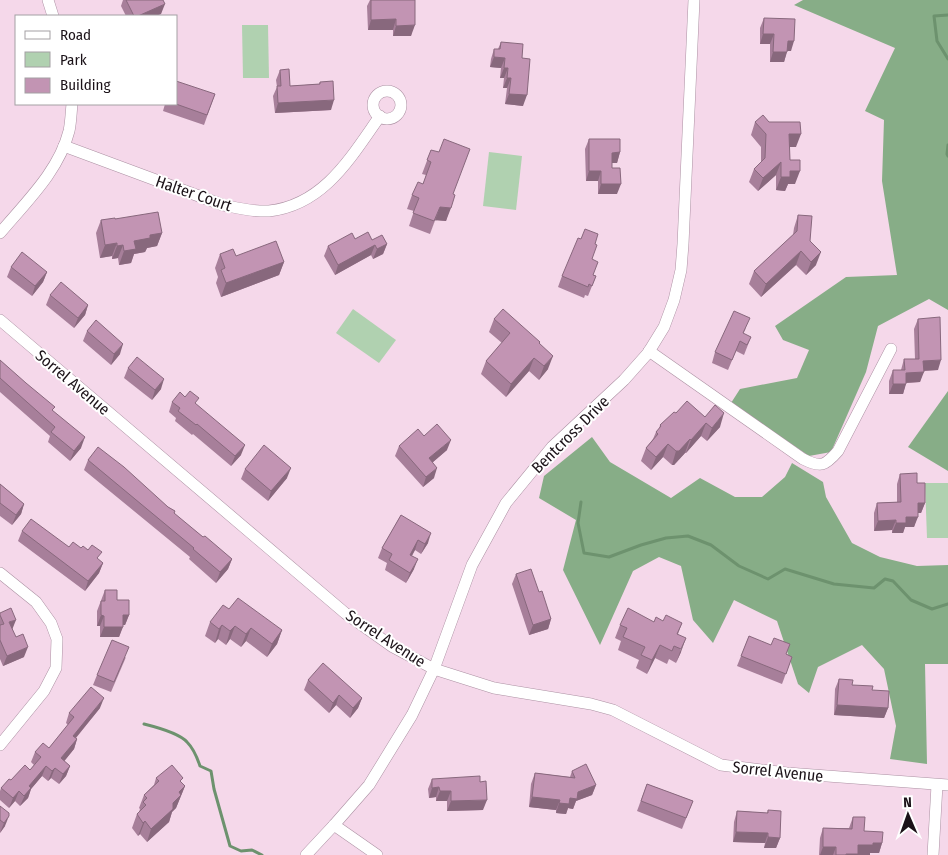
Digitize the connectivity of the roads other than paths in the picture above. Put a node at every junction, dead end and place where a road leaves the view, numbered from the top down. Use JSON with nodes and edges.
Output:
{"nodes":[{"id":1,"x":48,"y":0,"type":"edge"},
{"id":2,"x":694,"y":0,"type":"edge"},
{"id":3,"x":52,"y":15,"type":"edge"},
{"id":4,"x":72,"y":105,"type":"edge"},
{"id":5,"x":380,"y":116,"type":"dead end"},
{"id":6,"x":64,"y":146,"type":"junction"},
{"id":7,"x":0,"y":233,"type":"edge"},
{"id":8,"x":0,"y":320,"type":"edge"},
{"id":9,"x":891,"y":349,"type":"dead end"},
{"id":10,"x":649,"y":351,"type":"junction"},
{"id":11,"x":0,"y":573,"type":"edge"},
{"id":12,"x":434,"y":669,"type":"junction"},
{"id":13,"x":0,"y":745,"type":"edge"},
{"id":14,"x":942,"y":785,"type":"edge"},
{"id":15,"x":334,"y":826,"type":"junction"},
{"id":16,"x":306,"y":855,"type":"edge"},
{"id":17,"x":377,"y":855,"type":"edge"},
{"id":18,"x":933,"y":855,"type":"edge"}],
"edges":[{"from":1,"to":3,"type":"street"},
{"from":2,"to":10,"type":"street","name":"Bentcross Drive"},
{"from":4,"to":6,"type":"street"},
{"from":5,"to":6,"type":"street","name":"Halter Court"},
{"from":6,"to":7,"type":"street"},
{"from":8,"to":12,"type":"street","name":"Sorrel Avenue"},
{"from":9,"to":10,"type":"street"},
{"from":10,"to":12,"type":"street","name":"Bentcross Drive"},
{"from":11,"to":13,"type":"street"},
{"from":12,"to":14,"type":"street","name":"Sorrel Avenue"},
{"from":12,"to":15,"type":"street","name":"Bentcross Drive"},
{"from":14,"to":18,"type":"street"},
{"from":15,"to":16,"type":"street","name":"Bentcross Drive"},
{"from":15,"to":17,"type":"street"}]}
